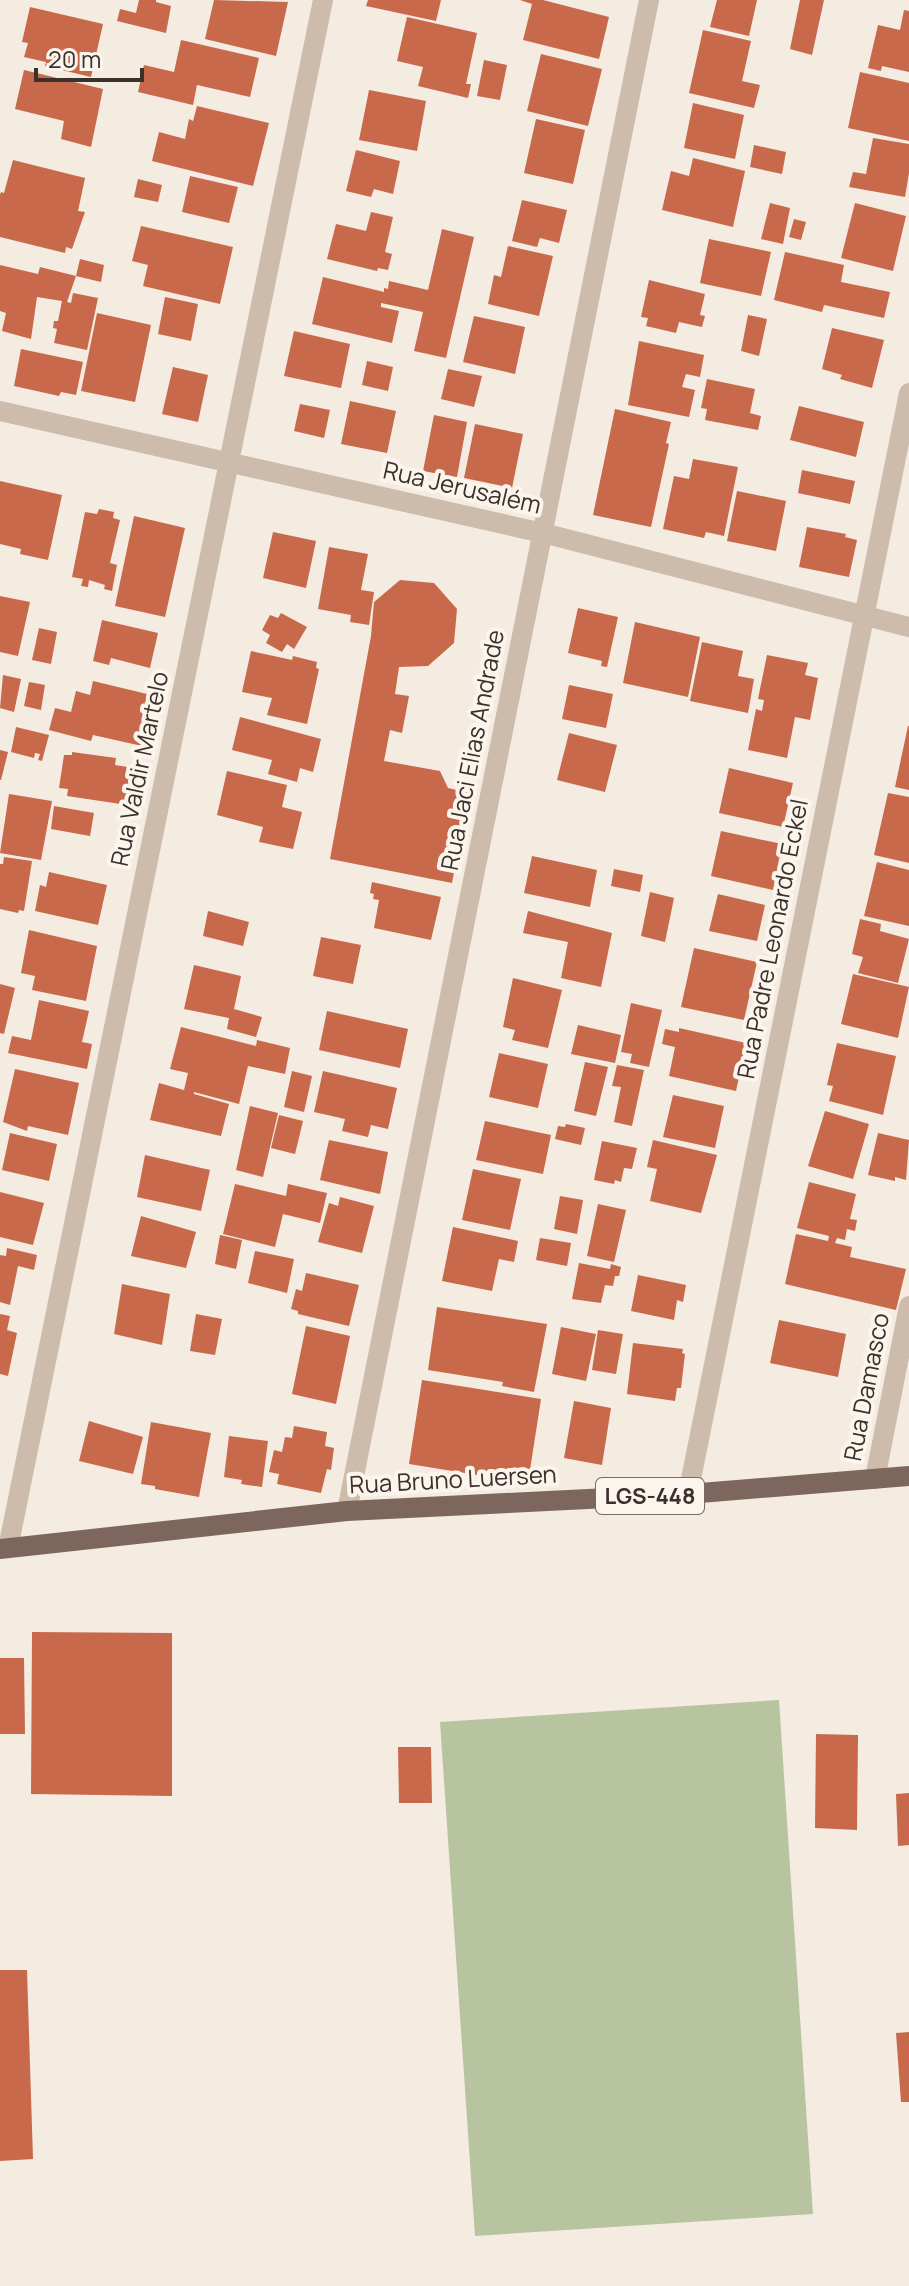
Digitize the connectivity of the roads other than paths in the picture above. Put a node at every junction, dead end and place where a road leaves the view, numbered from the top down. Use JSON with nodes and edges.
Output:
{"nodes":[{"id":1,"x":323,"y":0,"type":"edge"},
{"id":2,"x":649,"y":0,"type":"edge"},
{"id":3,"x":909,"y":393,"type":"edge"},
{"id":4,"x":0,"y":411,"type":"edge"},
{"id":5,"x":229,"y":462,"type":"junction"},
{"id":6,"x":543,"y":533,"type":"junction"},
{"id":7,"x":865,"y":613,"type":"junction"},
{"id":8,"x":909,"y":627,"type":"edge"},
{"id":9,"x":909,"y":1306,"type":"edge"},
{"id":10,"x":909,"y":1476,"type":"edge"},
{"id":11,"x":875,"y":1479,"type":"junction"},
{"id":12,"x":688,"y":1494,"type":"junction"},
{"id":13,"x":347,"y":1511,"type":"junction"},
{"id":14,"x":4,"y":1549,"type":"edge"}],
"edges":[{"from":1,"to":5,"type":"street","name":"Rua Valdir Martelo"},
{"from":2,"to":6,"type":"street","name":"Rua Jaci Elias Andrade"},
{"from":3,"to":7,"type":"street","name":"Rua Padre Leonardo Eckel"},
{"from":4,"to":5,"type":"street","name":"Rua Jerusalém"},
{"from":5,"to":6,"type":"street","name":"Rua Jerusalém"},
{"from":5,"to":14,"type":"street","name":"Rua Valdir Martelo"},
{"from":6,"to":7,"type":"street","name":"Rua Jerusalém"},
{"from":6,"to":13,"type":"street","name":"Rua Jaci Elias Andrade"},
{"from":7,"to":8,"type":"street","name":"Rua Jerusalém"},
{"from":7,"to":12,"type":"street","name":"Rua Padre Leonardo Eckel"},
{"from":9,"to":11,"type":"street","name":"Rua Damasco"},
{"from":10,"to":11,"type":"main road","name":"Rua Bruno Luersen","number":"LGS-448"},
{"from":11,"to":12,"type":"main road","name":"Rua Bruno Luersen","number":"LGS-448"},
{"from":12,"to":13,"type":"main road","name":"Rua Bruno Luersen","number":"LGS-448"},
{"from":13,"to":14,"type":"main road","name":"Rua Bruno Luersen","number":"LGS-448"}]}
